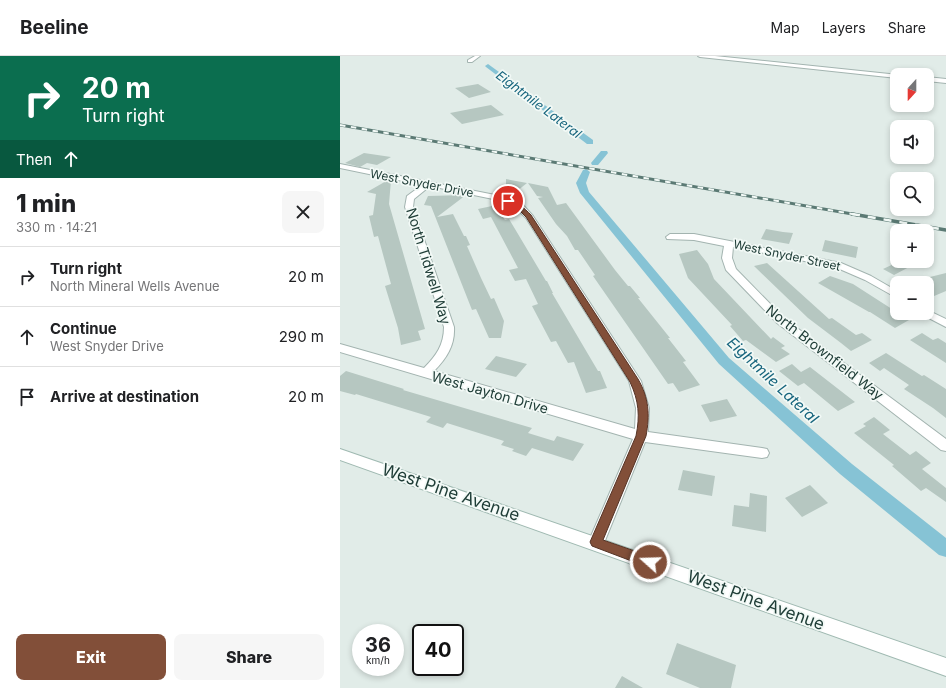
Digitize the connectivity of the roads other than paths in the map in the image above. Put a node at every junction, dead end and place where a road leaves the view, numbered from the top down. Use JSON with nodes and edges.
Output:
{"nodes":[{"id":1,"x":478,"y":56,"type":"edge"},
{"id":2,"x":700,"y":56,"type":"edge"},
{"id":3,"x":786,"y":56,"type":"edge"},
{"id":4,"x":470,"y":61,"type":"dead end"},
{"id":5,"x":780,"y":64,"type":"junction"},
{"id":6,"x":890,"y":75,"type":"edge"},
{"id":7,"x":934,"y":80,"type":"edge"},
{"id":8,"x":946,"y":81,"type":"edge"},
{"id":9,"x":340,"y":166,"type":"edge"},
{"id":10,"x":428,"y":184,"type":"junction"},
{"id":11,"x":670,"y":237,"type":"dead end"},
{"id":12,"x":730,"y":243,"type":"junction"},
{"id":13,"x":890,"y":291,"type":"edge"},
{"id":14,"x":934,"y":317,"type":"edge"},
{"id":15,"x":946,"y":324,"type":"edge"},
{"id":16,"x":340,"y":348,"type":"edge"},
{"id":17,"x":426,"y":373,"type":"junction"},
{"id":18,"x":641,"y":436,"type":"junction"},
{"id":19,"x":946,"y":446,"type":"edge"},
{"id":20,"x":762,"y":453,"type":"dead end"},
{"id":21,"x":340,"y":454,"type":"edge"},
{"id":22,"x":596,"y":542,"type":"junction"},
{"id":23,"x":946,"y":667,"type":"edge"}],
"edges":[{"from":1,"to":4,"type":"street"},
{"from":2,"to":5,"type":"street"},
{"from":3,"to":5,"type":"street"},
{"from":5,"to":6,"type":"street"},
{"from":7,"to":8,"type":"street"},
{"from":9,"to":10,"type":"street","name":"West Snyder Drive"},
{"from":10,"to":17,"type":"street","name":"North Tidwell Way"},
{"from":10,"to":18,"type":"street","name":"West Snyder Drive"},
{"from":11,"to":12,"type":"street","name":"West Snyder Street"},
{"from":12,"to":13,"type":"street","name":"West Snyder Street"},
{"from":12,"to":19,"type":"street","name":"North Brownfield Way"},
{"from":14,"to":15,"type":"street"},
{"from":16,"to":17,"type":"street","name":"West Jayton Drive"},
{"from":17,"to":18,"type":"street","name":"West Jayton Drive"},
{"from":18,"to":20,"type":"street","name":"West Jayton Drive"},
{"from":18,"to":22,"type":"street"},
{"from":21,"to":22,"type":"street","name":"West Pine Avenue"},
{"from":22,"to":23,"type":"street","name":"West Pine Avenue"}]}
